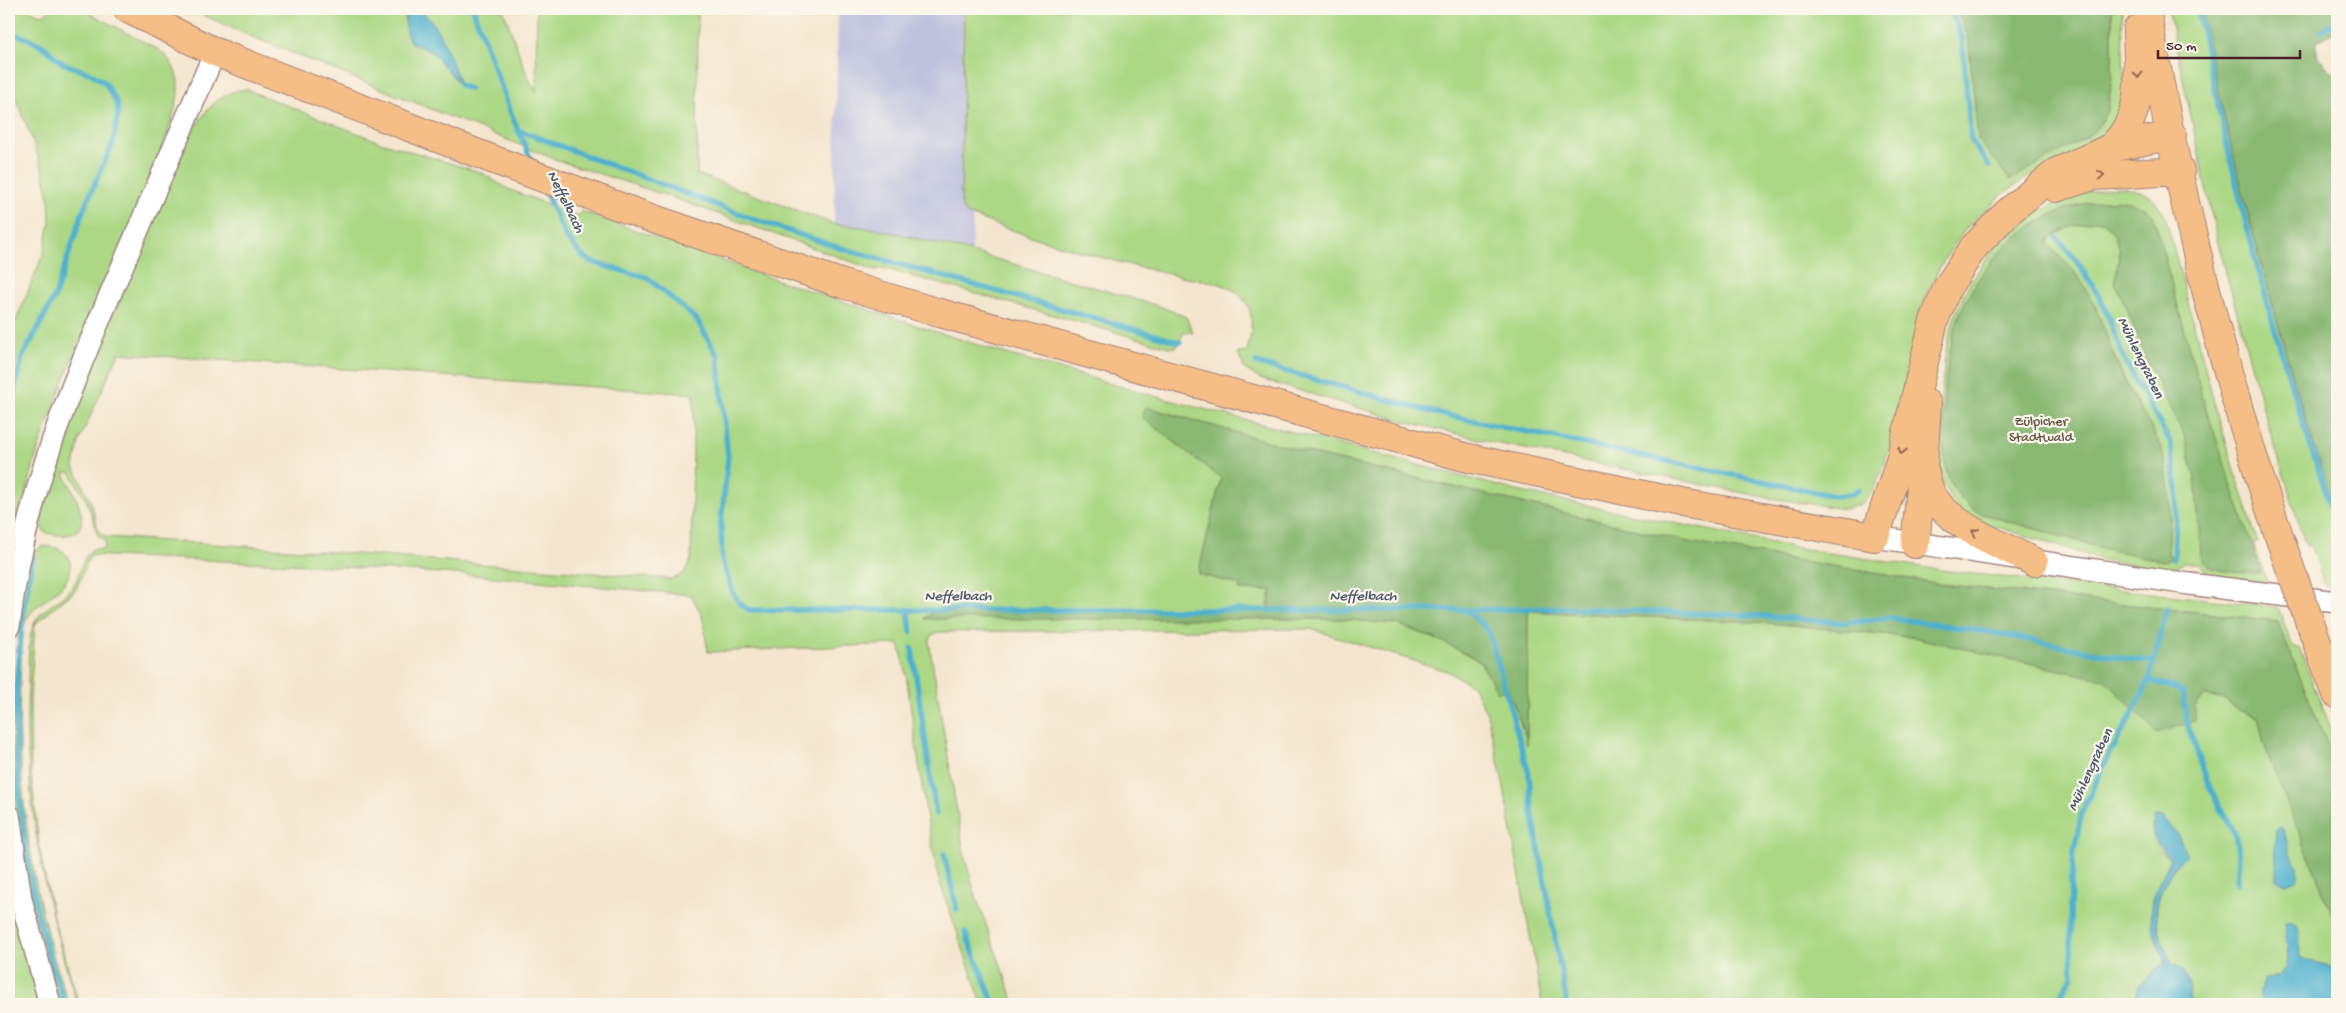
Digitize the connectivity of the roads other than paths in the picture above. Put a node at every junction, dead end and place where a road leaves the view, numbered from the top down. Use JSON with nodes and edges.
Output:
{"nodes":[{"id":1,"x":128,"y":9,"type":"edge"},
{"id":2,"x":2137,"y":9,"type":"edge"},
{"id":3,"x":2146,"y":9,"type":"edge"},
{"id":4,"x":215,"y":52,"type":"junction"},
{"id":5,"x":2172,"y":135,"type":"junction"},
{"id":6,"x":2110,"y":148,"type":"junction"},
{"id":7,"x":2180,"y":171,"type":"junction"},
{"id":8,"x":2008,"y":212,"type":"junction"},
{"id":9,"x":1930,"y":335,"type":"junction"},
{"id":10,"x":1923,"y":468,"type":"junction"},
{"id":11,"x":1875,"y":537,"type":"junction"},
{"id":12,"x":1915,"y":544,"type":"junction"},
{"id":13,"x":2034,"y":562,"type":"junction"},
{"id":14,"x":2337,"y":602,"type":"edge"},
{"id":15,"x":9,"y":626,"type":"edge"},
{"id":16,"x":2337,"y":694,"type":"edge"},
{"id":17,"x":9,"y":815,"type":"edge"},
{"id":18,"x":50,"y":1004,"type":"edge"}],
"edges":[{"from":1,"to":4,"type":"main road"},
{"from":2,"to":6,"type":"main road","one_way":true},
{"from":3,"to":5,"type":"main road"},
{"from":4,"to":11,"type":"main road"},
{"from":4,"to":15,"type":"street"},
{"from":5,"to":6,"type":"main road"},
{"from":5,"to":7,"type":"main road"},
{"from":6,"to":8,"type":"main road"},
{"from":8,"to":7,"type":"main road","one_way":true},
{"from":7,"to":16,"type":"main road","bridge":true},
{"from":8,"to":9,"type":"main road"},
{"from":9,"to":10,"type":"main road"},
{"from":9,"to":11,"type":"main road","one_way":true},
{"from":10,"to":12,"type":"main road"},
{"from":13,"to":10,"type":"main road","one_way":true},
{"from":11,"to":12,"type":"street"},
{"from":12,"to":13,"type":"street"},
{"from":13,"to":14,"type":"street"},
{"from":17,"to":18,"type":"street"}]}
